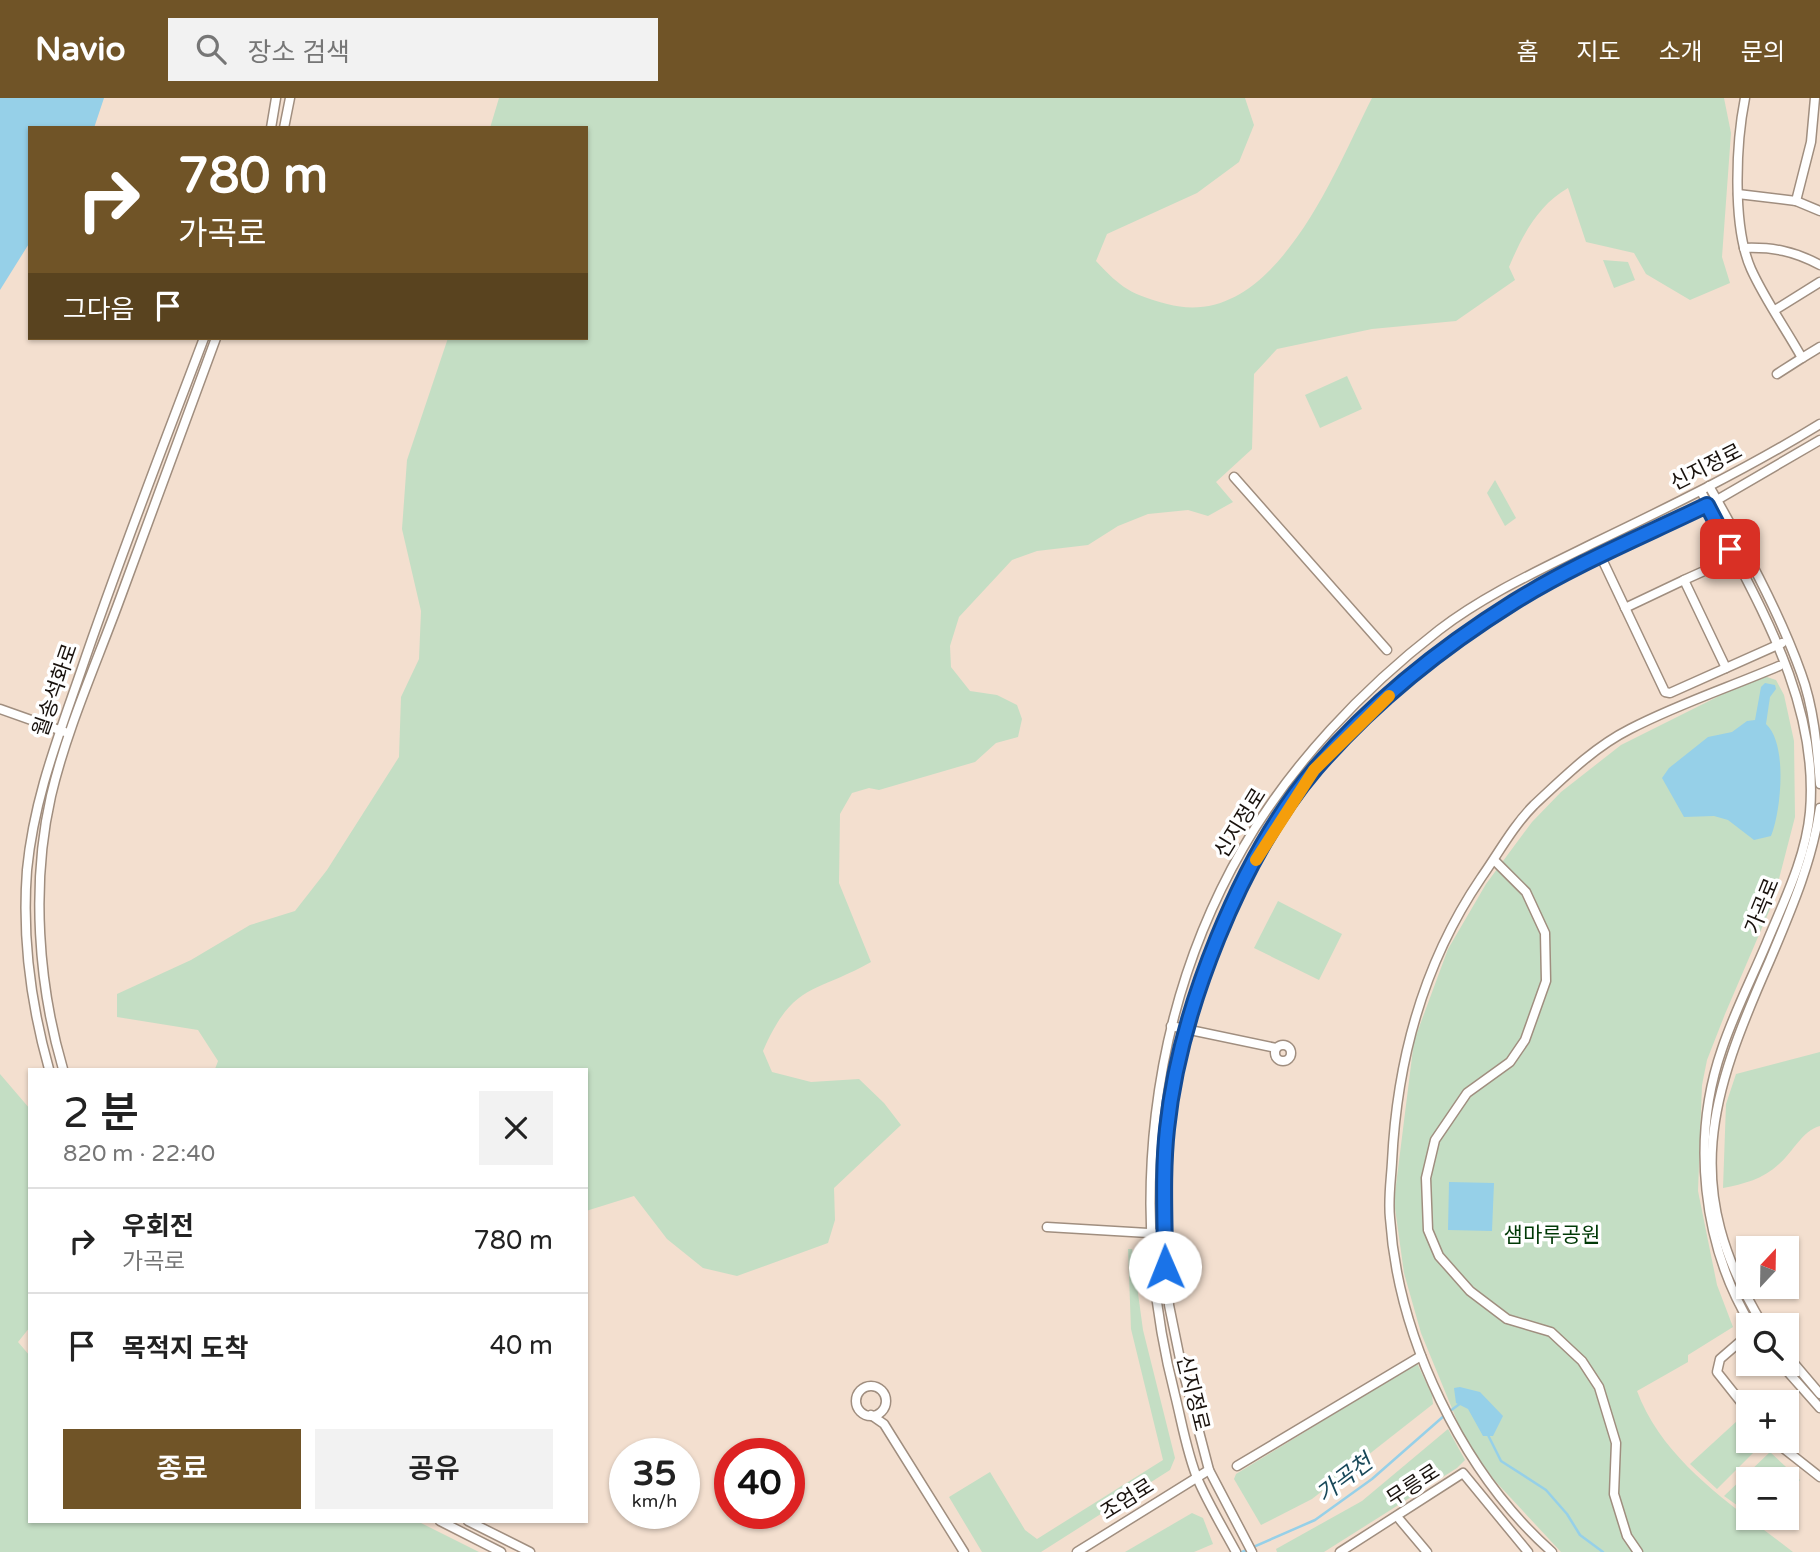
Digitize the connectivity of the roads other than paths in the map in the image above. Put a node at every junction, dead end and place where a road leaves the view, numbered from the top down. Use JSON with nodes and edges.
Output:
{"nodes":[{"id":1,"x":276,"y":98,"type":"edge"},
{"id":2,"x":290,"y":98,"type":"edge"},
{"id":3,"x":1745,"y":98,"type":"edge"},
{"id":4,"x":1815,"y":98,"type":"edge"},
{"id":5,"x":271,"y":126,"type":"edge"},
{"id":6,"x":284,"y":126,"type":"edge"},
{"id":7,"x":1815,"y":143,"type":"edge"},
{"id":8,"x":1738,"y":194,"type":"junction"},
{"id":9,"x":1796,"y":201,"type":"junction"},
{"id":10,"x":1820,"y":211,"type":"edge"},
{"id":11,"x":1744,"y":248,"type":"junction"},
{"id":12,"x":1820,"y":265,"type":"edge"},
{"id":13,"x":1820,"y":282,"type":"edge"},
{"id":14,"x":1775,"y":310,"type":"junction"},
{"id":15,"x":203,"y":340,"type":"edge"},
{"id":16,"x":215,"y":340,"type":"edge"},
{"id":17,"x":1820,"y":347,"type":"edge"},
{"id":18,"x":1801,"y":358,"type":"junction"},
{"id":19,"x":1777,"y":374,"type":"dead end"},
{"id":20,"x":1820,"y":424,"type":"edge"},
{"id":21,"x":1820,"y":440,"type":"edge"},
{"id":22,"x":1234,"y":477,"type":"dead end"},
{"id":23,"x":1705,"y":489,"type":"junction"},
{"id":24,"x":1717,"y":500,"type":"junction"},
{"id":25,"x":1707,"y":505,"type":"junction"},
{"id":26,"x":1601,"y":557,"type":"junction"},
{"id":27,"x":1704,"y":571,"type":"dead end"},
{"id":28,"x":1684,"y":580,"type":"junction"},
{"id":29,"x":1625,"y":607,"type":"junction"},
{"id":30,"x":1788,"y":640,"type":"junction"},
{"id":31,"x":1778,"y":644,"type":"junction"},
{"id":32,"x":1387,"y":650,"type":"dead end"},
{"id":33,"x":1779,"y":666,"type":"dead end"},
{"id":34,"x":1726,"y":668,"type":"junction"},
{"id":35,"x":0,"y":709,"type":"edge"},
{"id":36,"x":61,"y":730,"type":"junction"},
{"id":37,"x":71,"y":734,"type":"junction"},
{"id":38,"x":1820,"y":784,"type":"edge"},
{"id":39,"x":1820,"y":808,"type":"edge"},
{"id":40,"x":1494,"y":860,"type":"junction"},
{"id":41,"x":1736,"y":1025,"type":"junction"},
{"id":42,"x":1171,"y":1026,"type":"junction"},
{"id":43,"x":1187,"y":1031,"type":"junction"},
{"id":44,"x":1276,"y":1048,"type":"dead end"},
{"id":45,"x":49,"y":1068,"type":"edge"},
{"id":46,"x":63,"y":1068,"type":"edge"},
{"id":47,"x":1047,"y":1227,"type":"dead end"},
{"id":48,"x":1150,"y":1234,"type":"junction"},
{"id":49,"x":1165,"y":1234,"type":"junction"},
{"id":50,"x":1744,"y":1313,"type":"edge"},
{"id":51,"x":1757,"y":1313,"type":"edge"},
{"id":52,"x":1736,"y":1345,"type":"edge"},
{"id":53,"x":1421,"y":1356,"type":"junction"},
{"id":54,"x":1799,"y":1369,"type":"edge"},
{"id":55,"x":1792,"y":1376,"type":"edge"},
{"id":56,"x":1820,"y":1394,"type":"edge"},
{"id":57,"x":1736,"y":1396,"type":"edge"},
{"id":58,"x":884,"y":1408,"type":"junction"},
{"id":59,"x":1820,"y":1408,"type":"edge"},
{"id":60,"x":871,"y":1415,"type":"junction"},
{"id":61,"x":884,"y":1424,"type":"junction"},
{"id":62,"x":1789,"y":1453,"type":"edge"},
{"id":63,"x":1237,"y":1466,"type":"dead end"},
{"id":64,"x":1209,"y":1470,"type":"junction"},
{"id":65,"x":1197,"y":1477,"type":"junction"},
{"id":66,"x":1820,"y":1478,"type":"edge"},
{"id":67,"x":1399,"y":1520,"type":"dead end"},
{"id":68,"x":444,"y":1523,"type":"edge"},
{"id":69,"x":472,"y":1523,"type":"edge"},
{"id":70,"x":1520,"y":1544,"type":"junction"},
{"id":71,"x":501,"y":1552,"type":"edge"},
{"id":72,"x":530,"y":1552,"type":"edge"},
{"id":73,"x":964,"y":1552,"type":"edge"},
{"id":74,"x":1077,"y":1552,"type":"edge"},
{"id":75,"x":1236,"y":1552,"type":"edge"},
{"id":76,"x":1252,"y":1552,"type":"edge"},
{"id":77,"x":1340,"y":1552,"type":"edge"},
{"id":78,"x":1427,"y":1552,"type":"edge"},
{"id":79,"x":1512,"y":1552,"type":"edge"},
{"id":80,"x":1528,"y":1552,"type":"edge"},
{"id":81,"x":1552,"y":1552,"type":"edge"},
{"id":82,"x":1639,"y":1552,"type":"edge"}],
"edges":[{"from":1,"to":5,"type":"street"},
{"from":2,"to":6,"type":"street"},
{"from":3,"to":8,"type":"street"},
{"from":4,"to":7,"type":"street"},
{"from":7,"to":9,"type":"street"},
{"from":8,"to":9,"type":"street"},
{"from":8,"to":11,"type":"street"},
{"from":9,"to":10,"type":"street"},
{"from":11,"to":12,"type":"street"},
{"from":11,"to":14,"type":"street"},
{"from":13,"to":14,"type":"street"},
{"from":14,"to":18,"type":"street"},
{"from":15,"to":36,"type":"street","name":"월송석화로"},
{"from":16,"to":37,"type":"street","name":"월송석화로"},
{"from":17,"to":18,"type":"street"},
{"from":18,"to":19,"type":"street"},
{"from":20,"to":23,"type":"street","name":"신지정로"},
{"from":21,"to":24,"type":"street","name":"신지정로"},
{"from":22,"to":32,"type":"street"},
{"from":23,"to":24,"type":"street"},
{"from":23,"to":25,"type":"street","name":"가곡로"},
{"from":23,"to":42,"type":"street","name":"신지정로"},
{"from":24,"to":25,"type":"street","name":"신지정로"},
{"from":24,"to":30,"type":"street"},
{"from":25,"to":26,"type":"street","name":"신지정로"},
{"from":25,"to":31,"type":"street","name":"가곡로"},
{"from":26,"to":29,"type":"street"},
{"from":26,"to":43,"type":"street","name":"신지정로"},
{"from":27,"to":28,"type":"street"},
{"from":28,"to":29,"type":"street"},
{"from":28,"to":34,"type":"street"},
{"from":29,"to":34,"type":"street"},
{"from":30,"to":31,"type":"street"},
{"from":30,"to":38,"type":"street"},
{"from":31,"to":34,"type":"street"},
{"from":31,"to":41,"type":"street","name":"가곡로"},
{"from":33,"to":40,"type":"street"},
{"from":35,"to":36,"type":"street"},
{"from":36,"to":37,"type":"street"},
{"from":36,"to":45,"type":"street","name":"월송석화로"},
{"from":37,"to":46,"type":"street","name":"월송석화로"},
{"from":39,"to":41,"type":"street","name":"가곡로"},
{"from":40,"to":53,"type":"street"},
{"from":40,"to":82,"type":"street"},
{"from":41,"to":50,"type":"street","name":"가곡로"},
{"from":41,"to":51,"type":"street","name":"가곡로"},
{"from":42,"to":43,"type":"street"},
{"from":42,"to":48,"type":"street","name":"신지정로"},
{"from":43,"to":44,"type":"street"},
{"from":43,"to":49,"type":"street","name":"신지정로"},
{"from":47,"to":48,"type":"street"},
{"from":48,"to":49,"type":"street"},
{"from":48,"to":65,"type":"street","name":"신지정로"},
{"from":49,"to":64,"type":"street","name":"신지정로"},
{"from":52,"to":57,"type":"street"},
{"from":53,"to":63,"type":"street"},
{"from":53,"to":81,"type":"street"},
{"from":54,"to":56,"type":"street"},
{"from":55,"to":59,"type":"street"},
{"from":58,"to":60,"type":"street"},
{"from":58,"to":60,"type":"street"},
{"from":58,"to":61,"type":"street"},
{"from":60,"to":61,"type":"street"},
{"from":61,"to":73,"type":"street"},
{"from":62,"to":66,"type":"street"},
{"from":64,"to":65,"type":"street","name":"조엄로"},
{"from":64,"to":76,"type":"street","name":"신지정로"},
{"from":65,"to":74,"type":"street","name":"조엄로"},
{"from":65,"to":75,"type":"street","name":"신지정로"},
{"from":67,"to":78,"type":"street"},
{"from":68,"to":71,"type":"street"},
{"from":69,"to":72,"type":"street"},
{"from":70,"to":77,"type":"street","name":"무릉로"},
{"from":70,"to":79,"type":"street"},
{"from":70,"to":80,"type":"street","name":"무릉로"}]}
